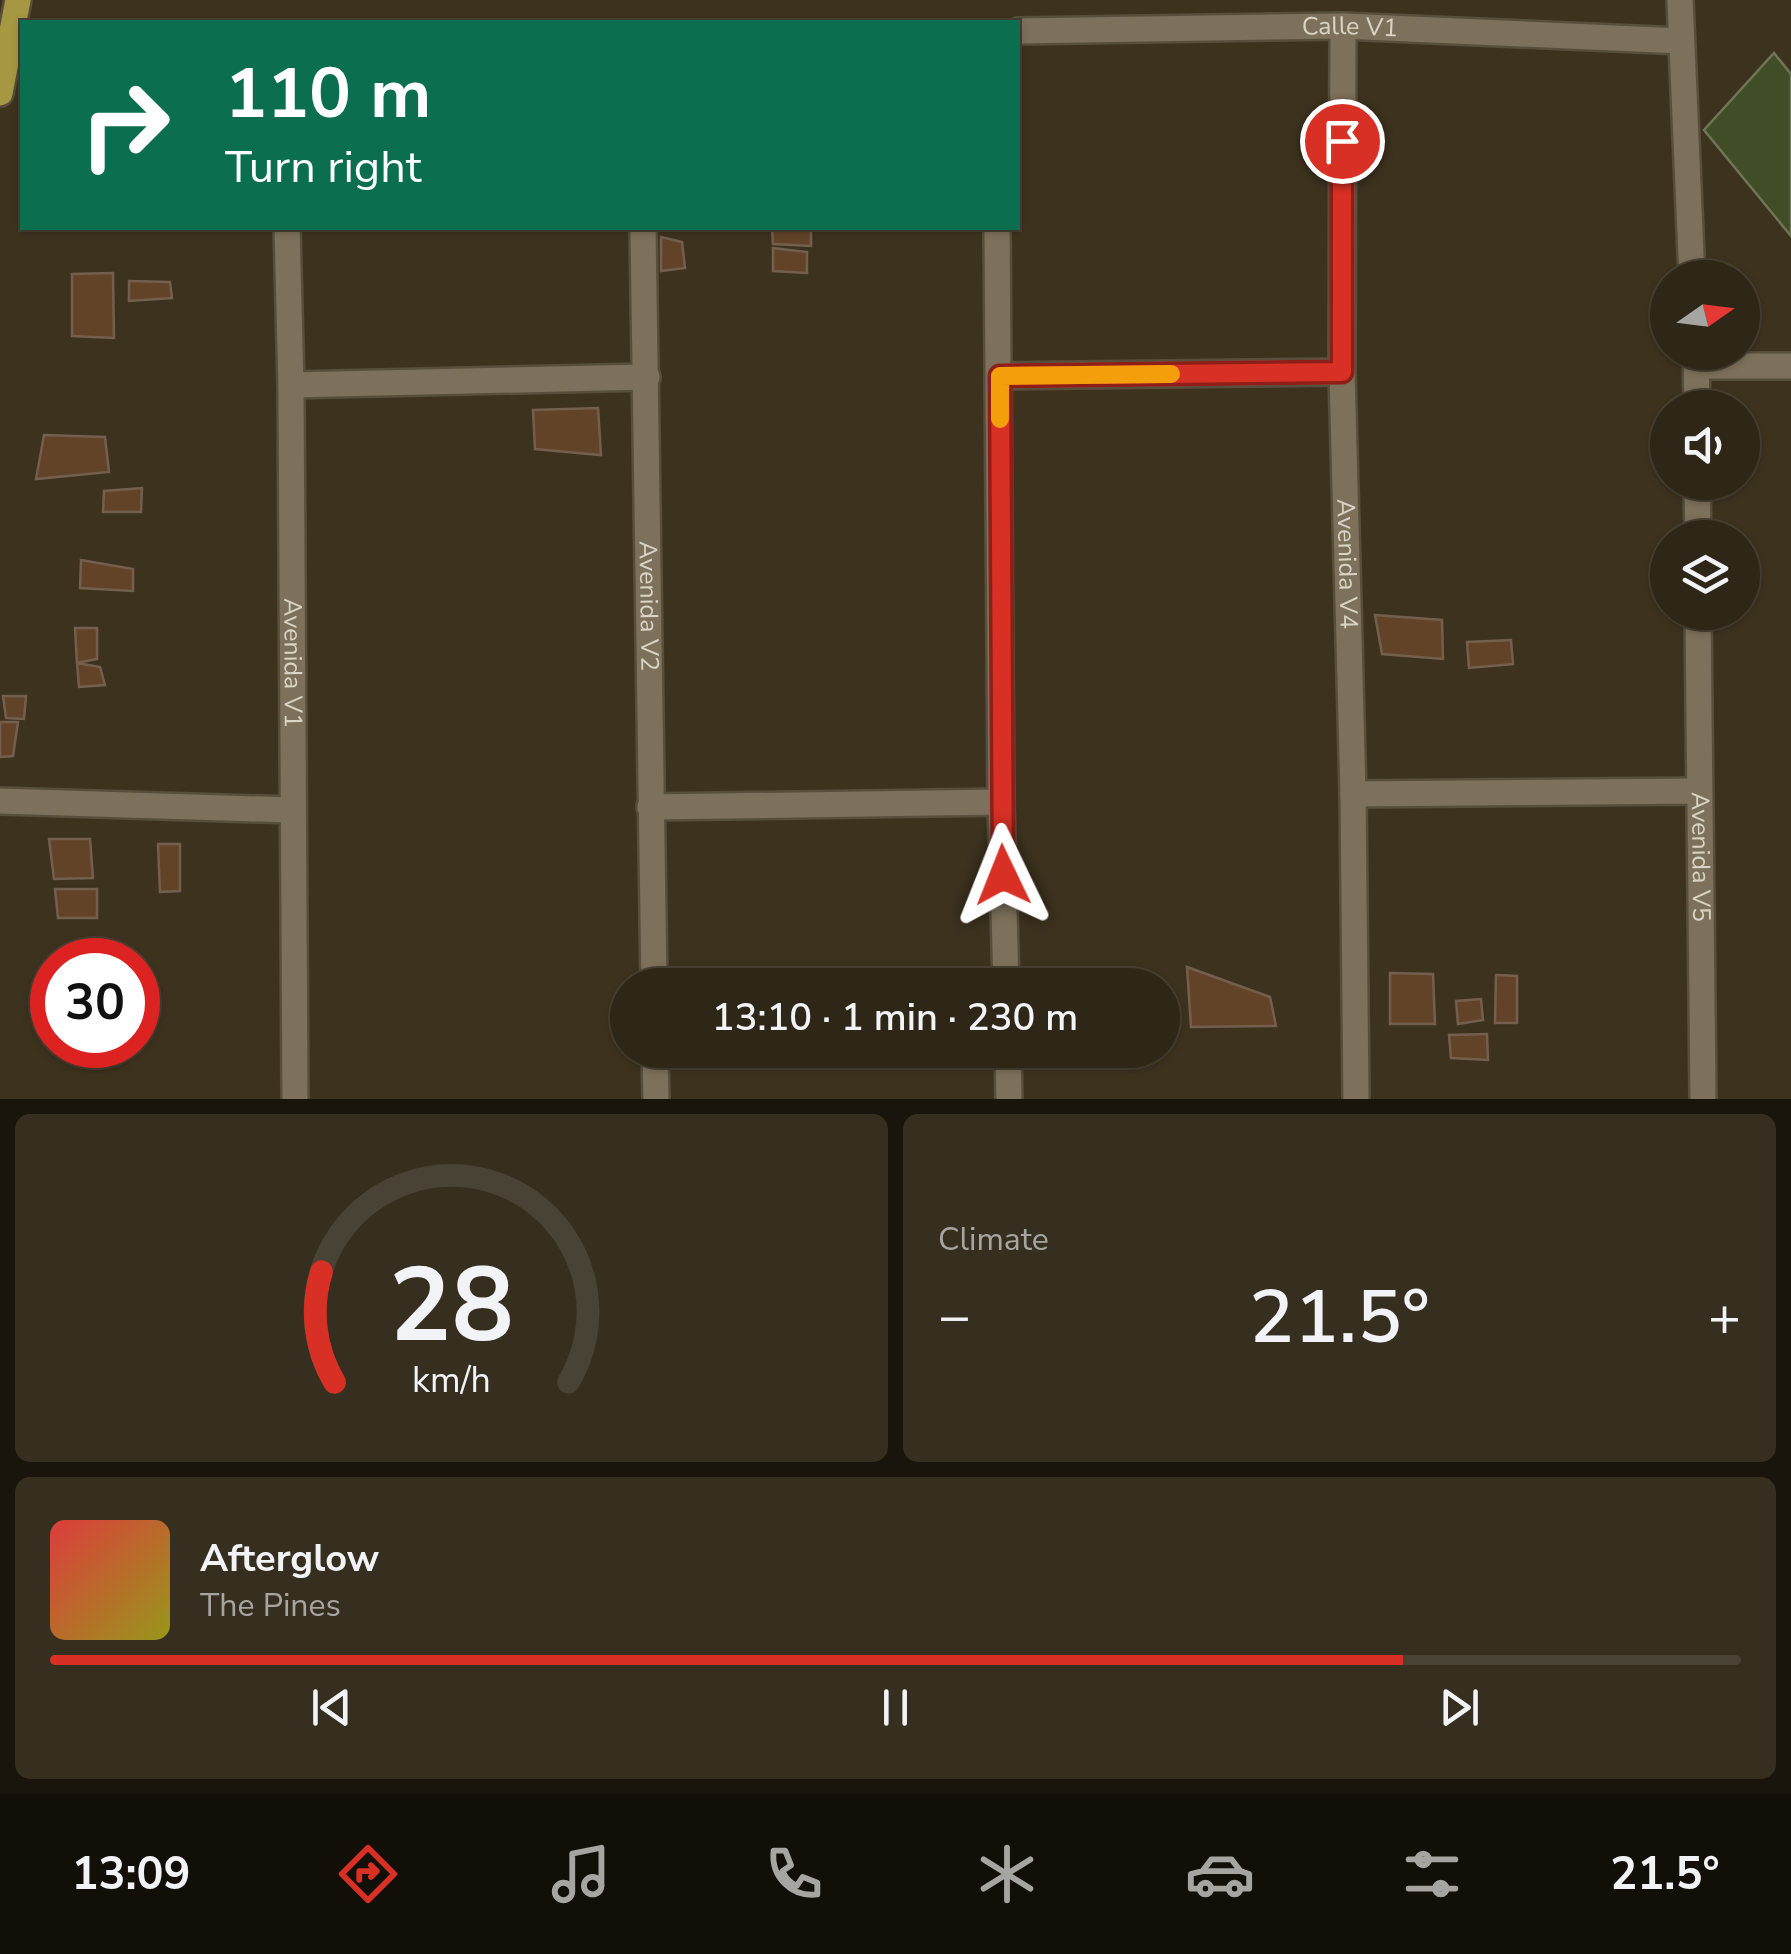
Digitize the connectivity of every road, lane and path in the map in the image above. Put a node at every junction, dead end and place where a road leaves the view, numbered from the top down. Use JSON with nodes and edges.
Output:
{"nodes":[{"id":1,"x":18,"y":0,"type":"edge"},
{"id":2,"x":1680,"y":0,"type":"edge"},
{"id":3,"x":1342,"y":26,"type":"junction"},
{"id":4,"x":17,"y":27,"type":"edge"},
{"id":5,"x":1020,"y":31,"type":"edge"},
{"id":6,"x":1681,"y":41,"type":"junction"},
{"id":7,"x":0,"y":92,"type":"edge"},
{"id":8,"x":287,"y":230,"type":"edge"},
{"id":9,"x":644,"y":230,"type":"edge"},
{"id":10,"x":997,"y":230,"type":"edge"},
{"id":11,"x":1691,"y":260,"type":"edge"},
{"id":12,"x":1760,"y":364,"type":"edge"},
{"id":13,"x":1791,"y":366,"type":"edge"},
{"id":14,"x":1342,"y":372,"type":"junction"},
{"id":15,"x":1000,"y":376,"type":"junction"},
{"id":16,"x":647,"y":377,"type":"junction"},
{"id":17,"x":291,"y":385,"type":"junction"},
{"id":18,"x":1698,"y":630,"type":"edge"},
{"id":19,"x":1699,"y":791,"type":"junction"},
{"id":20,"x":1353,"y":794,"type":"junction"},
{"id":21,"x":0,"y":802,"type":"edge"},
{"id":22,"x":1001,"y":802,"type":"junction"},
{"id":23,"x":650,"y":806,"type":"junction"},
{"id":24,"x":292,"y":810,"type":"junction"},
{"id":25,"x":654,"y":968,"type":"edge"},
{"id":26,"x":1006,"y":968,"type":"edge"},
{"id":27,"x":655,"y":1068,"type":"edge"},
{"id":28,"x":1008,"y":1068,"type":"edge"},
{"id":29,"x":294,"y":1099,"type":"edge"},
{"id":30,"x":656,"y":1099,"type":"edge"},
{"id":31,"x":1009,"y":1099,"type":"edge"},
{"id":32,"x":1356,"y":1099,"type":"edge"},
{"id":33,"x":1703,"y":1099,"type":"edge"}],
"edges":[{"from":1,"to":4,"type":"main road"},
{"from":2,"to":6,"type":"street"},
{"from":3,"to":5,"type":"street","name":"Calle V1"},
{"from":3,"to":6,"type":"street","name":"Calle V1"},
{"from":3,"to":14,"type":"street","name":"Avenida V4"},
{"from":4,"to":7,"type":"main road"},
{"from":6,"to":11,"type":"street"},
{"from":8,"to":17,"type":"street","name":"Avenida V1"},
{"from":9,"to":16,"type":"street","name":"Avenida V2"},
{"from":10,"to":15,"type":"street"},
{"from":12,"to":13,"type":"street"},
{"from":14,"to":15,"type":"street"},
{"from":14,"to":20,"type":"street","name":"Avenida V4"},
{"from":15,"to":22,"type":"street"},
{"from":16,"to":17,"type":"street"},
{"from":16,"to":23,"type":"street","name":"Avenida V2"},
{"from":17,"to":24,"type":"street","name":"Avenida V1"},
{"from":18,"to":19,"type":"street","name":"Avenida V5"},
{"from":19,"to":20,"type":"street"},
{"from":19,"to":33,"type":"street","name":"Avenida V5"},
{"from":20,"to":32,"type":"street","name":"Avenida V4"},
{"from":21,"to":24,"type":"street"},
{"from":22,"to":23,"type":"street"},
{"from":22,"to":26,"type":"street"},
{"from":23,"to":25,"type":"street","name":"Avenida V2"},
{"from":24,"to":29,"type":"street","name":"Avenida V1"},
{"from":27,"to":30,"type":"street"},
{"from":28,"to":31,"type":"street"}]}
